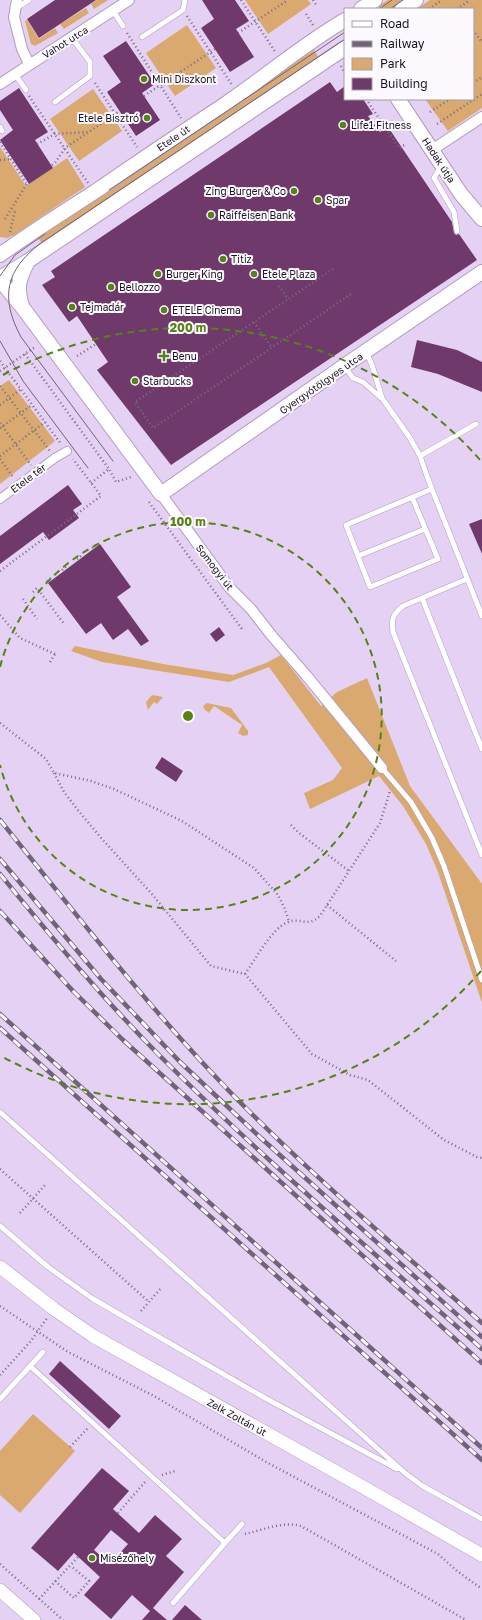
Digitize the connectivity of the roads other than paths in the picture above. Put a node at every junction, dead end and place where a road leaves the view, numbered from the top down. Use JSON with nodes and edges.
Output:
{"nodes":[{"id":1,"x":29,"y":0,"type":"edge"},
{"id":2,"x":129,"y":0,"type":"edge"},
{"id":3,"x":185,"y":0,"type":"edge"},
{"id":4,"x":375,"y":0,"type":"edge"},
{"id":5,"x":416,"y":0,"type":"edge"},
{"id":6,"x":16,"y":4,"type":"edge"},
{"id":7,"x":363,"y":8,"type":"edge"},
{"id":8,"x":404,"y":8,"type":"edge"},
{"id":9,"x":114,"y":11,"type":"junction"},
{"id":10,"x":344,"y":21,"type":"edge"},
{"id":11,"x":123,"y":26,"type":"road end"},
{"id":12,"x":142,"y":37,"type":"dead end"},
{"id":13,"x":72,"y":38,"type":"junction"},
{"id":14,"x":344,"y":49,"type":"edge"},
{"id":15,"x":29,"y":64,"type":"junction"},
{"id":16,"x":15,"y":74,"type":"junction"},
{"id":17,"x":0,"y":84,"type":"edge"},
{"id":18,"x":26,"y":90,"type":"road end"},
{"id":19,"x":399,"y":100,"type":"edge"},
{"id":20,"x":55,"y":102,"type":"dead end"},
{"id":21,"x":482,"y":117,"type":"edge"},
{"id":22,"x":432,"y":150,"type":"junction"},
{"id":23,"x":442,"y":165,"type":"junction"},
{"id":24,"x":481,"y":215,"type":"edge"},
{"id":25,"x":457,"y":231,"type":"dead end"},
{"id":26,"x":0,"y":255,"type":"edge"},
{"id":27,"x":28,"y":261,"type":"junction"},
{"id":28,"x":482,"y":272,"type":"edge"},
{"id":29,"x":0,"y":279,"type":"edge"},
{"id":30,"x":23,"y":308,"type":"junction"},
{"id":31,"x":365,"y":352,"type":"junction"},
{"id":32,"x":344,"y":366,"type":"junction"},
{"id":33,"x":382,"y":398,"type":"junction"},
{"id":34,"x":476,"y":424,"type":"dead end"},
{"id":35,"x":67,"y":451,"type":"road end"},
{"id":36,"x":420,"y":456,"type":"junction"},
{"id":37,"x":432,"y":489,"type":"junction"},
{"id":38,"x":154,"y":498,"type":"junction"},
{"id":39,"x":412,"y":498,"type":"junction"},
{"id":40,"x":0,"y":499,"type":"edge"},
{"id":41,"x":425,"y":529,"type":"junction"},
{"id":42,"x":358,"y":556,"type":"junction"},
{"id":43,"x":467,"y":579,"type":"junction"},
{"id":44,"x":422,"y":598,"type":"junction"},
{"id":45,"x":482,"y":616,"type":"edge"},
{"id":46,"x":482,"y":749,"type":"edge"},
{"id":47,"x":382,"y":768,"type":"joint"},
{"id":48,"x":482,"y":855,"type":"edge"},
{"id":49,"x":482,"y":980,"type":"edge"},
{"id":50,"x":0,"y":1112,"type":"edge"},
{"id":51,"x":0,"y":1226,"type":"edge"},
{"id":52,"x":0,"y":1267,"type":"edge"},
{"id":53,"x":43,"y":1352,"type":"dead end"},
{"id":54,"x":30,"y":1366,"type":"junction"},
{"id":55,"x":0,"y":1399,"type":"edge"},
{"id":56,"x":405,"y":1474,"type":"junction"},
{"id":57,"x":482,"y":1519,"type":"edge"},
{"id":58,"x":242,"y":1524,"type":"dead end"},
{"id":59,"x":226,"y":1543,"type":"junction"},
{"id":60,"x":482,"y":1555,"type":"edge"},
{"id":61,"x":0,"y":1590,"type":"edge"},
{"id":62,"x":173,"y":1602,"type":"dead end"},
{"id":63,"x":34,"y":1620,"type":"edge"}],
"edges":[{"from":1,"to":6,"type":"lane"},
{"from":2,"to":9,"type":"street","name":"Vahot utca"},
{"from":3,"to":12,"type":"lane"},
{"from":4,"to":7,"type":"main road"},
{"from":5,"to":8,"type":"main road"},
{"from":6,"to":15,"type":"street"},
{"from":9,"to":11,"type":"lane"},
{"from":9,"to":13,"type":"street","name":"Vahot utca"},
{"from":10,"to":26,"type":"main road","name":"Etele út"},
{"from":13,"to":15,"type":"street","name":"Vahot utca"},
{"from":13,"to":20,"type":"lane"},
{"from":14,"to":27,"type":"main road"},
{"from":15,"to":16,"type":"street","name":"Vahot utca"},
{"from":16,"to":17,"type":"street","name":"Vahot utca"},
{"from":16,"to":18,"type":"lane"},
{"from":19,"to":22,"type":"main road","name":"Hadak útja"},
{"from":21,"to":22,"type":"street"},
{"from":22,"to":23,"type":"main road","name":"Hadak útja"},
{"from":23,"to":24,"type":"main road","name":"Hadak útja"},
{"from":23,"to":25,"type":"lane"},
{"from":27,"to":29,"type":"main road"},
{"from":27,"to":30,"type":"main road"},
{"from":28,"to":31,"type":"main road","name":"Gyergyótölgyes utca"},
{"from":29,"to":30,"type":"main road","name":"Somogyi út"},
{"from":30,"to":38,"type":"main road","name":"Somogyi út"},
{"from":31,"to":32,"type":"main road","name":"Gyergyótölgyes utca"},
{"from":31,"to":33,"type":"lane"},
{"from":32,"to":33,"type":"lane"},
{"from":32,"to":38,"type":"main road","name":"Gyergyótölgyes utca"},
{"from":33,"to":36,"type":"lane"},
{"from":34,"to":36,"type":"lane"},
{"from":35,"to":40,"type":"street","name":"Etele tér"},
{"from":36,"to":37,"type":"lane"},
{"from":37,"to":39,"type":"lane"},
{"from":37,"to":43,"type":"lane"},
{"from":38,"to":47,"type":"street","name":"Somogyi út"},
{"from":39,"to":41,"type":"lane"},
{"from":39,"to":42,"type":"lane"},
{"from":41,"to":42,"type":"lane"},
{"from":41,"to":42,"type":"lane"},
{"from":43,"to":44,"type":"lane"},
{"from":43,"to":45,"type":"lane"},
{"from":44,"to":46,"type":"lane"},
{"from":44,"to":48,"type":"lane"},
{"from":47,"to":49,"type":"lane"},
{"from":50,"to":56,"type":"lane"},
{"from":51,"to":56,"type":"lane"},
{"from":52,"to":60,"type":"street","name":"Zelk Zoltán út"},
{"from":53,"to":54,"type":"lane"},
{"from":54,"to":55,"type":"lane"},
{"from":54,"to":59,"type":"lane"},
{"from":56,"to":57,"type":"lane"},
{"from":58,"to":59,"type":"lane"},
{"from":59,"to":62,"type":"lane"},
{"from":61,"to":63,"type":"street"}]}
